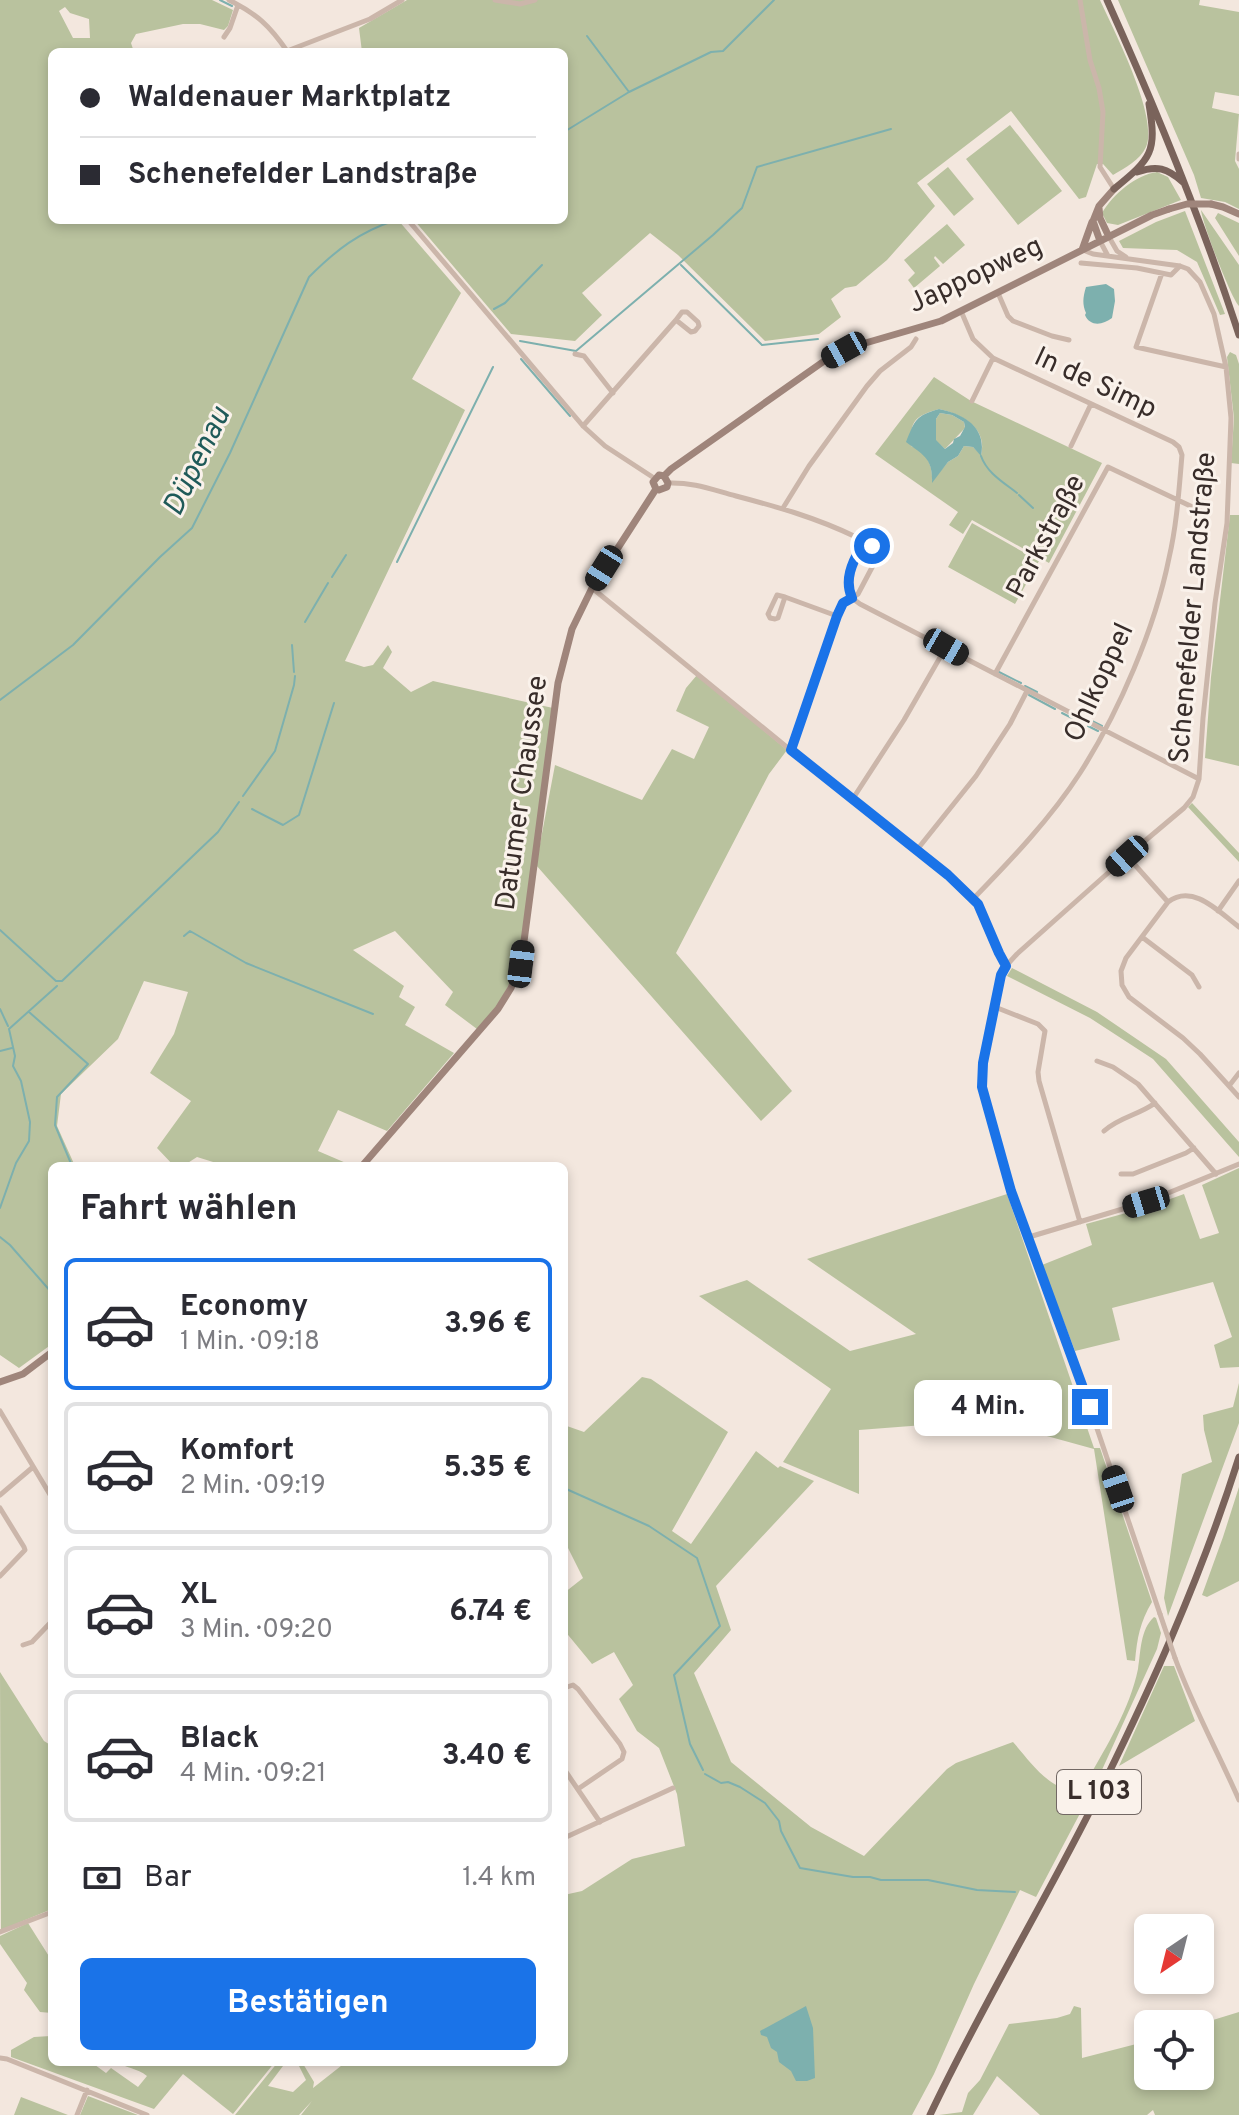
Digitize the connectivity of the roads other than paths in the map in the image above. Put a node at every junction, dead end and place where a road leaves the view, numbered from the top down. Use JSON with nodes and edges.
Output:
{"nodes":[{"id":1,"x":229,"y":0,"type":"edge"},
{"id":2,"x":402,"y":0,"type":"edge"},
{"id":3,"x":495,"y":0,"type":"edge"},
{"id":4,"x":535,"y":0,"type":"edge"},
{"id":5,"x":1080,"y":0,"type":"edge"},
{"id":6,"x":1107,"y":0,"type":"edge"},
{"id":7,"x":238,"y":5,"type":"junction"},
{"id":8,"x":224,"y":37,"type":"dead end"},
{"id":9,"x":284,"y":48,"type":"edge"},
{"id":10,"x":297,"y":48,"type":"edge"},
{"id":11,"x":1146,"y":90,"type":"junction"},
{"id":12,"x":1135,"y":173,"type":"junction"},
{"id":13,"x":1185,"y":184,"type":"junction"},
{"id":14,"x":1114,"y":189,"type":"junction"},
{"id":15,"x":1099,"y":206,"type":"junction"},
{"id":16,"x":1239,"y":214,"type":"edge"},
{"id":17,"x":1093,"y":221,"type":"junction"},
{"id":18,"x":411,"y":224,"type":"edge"},
{"id":19,"x":1109,"y":237,"type":"junction"},
{"id":20,"x":1100,"y":241,"type":"junction"},
{"id":21,"x":1082,"y":250,"type":"junction"},
{"id":22,"x":1108,"y":256,"type":"junction"},
{"id":23,"x":1127,"y":258,"type":"junction"},
{"id":24,"x":1081,"y":263,"type":"dead end"},
{"id":25,"x":1180,"y":266,"type":"junction"},
{"id":26,"x":1162,"y":273,"type":"junction"},
{"id":27,"x":1225,"y":292,"type":"junction"},
{"id":28,"x":998,"y":293,"type":"junction"},
{"id":29,"x":1239,"y":308,"type":"edge"},
{"id":30,"x":961,"y":311,"type":"junction"},
{"id":31,"x":676,"y":320,"type":"junction"},
{"id":32,"x":1239,"y":335,"type":"edge"},
{"id":33,"x":916,"y":339,"type":"dead end"},
{"id":34,"x":1069,"y":340,"type":"dead end"},
{"id":35,"x":575,"y":354,"type":"dead end"},
{"id":36,"x":993,"y":358,"type":"junction"},
{"id":37,"x":1226,"y":367,"type":"junction"},
{"id":38,"x":613,"y":393,"type":"junction"},
{"id":39,"x":972,"y":401,"type":"dead end"},
{"id":40,"x":1091,"y":404,"type":"junction"},
{"id":41,"x":583,"y":426,"type":"junction"},
{"id":42,"x":1071,"y":446,"type":"dead end"},
{"id":43,"x":1179,"y":447,"type":"joint"},
{"id":44,"x":654,"y":478,"type":"junction"},
{"id":45,"x":666,"y":480,"type":"junction"},
{"id":46,"x":656,"y":489,"type":"junction"},
{"id":47,"x":1178,"y":500,"type":"junction"},
{"id":48,"x":783,"y":508,"type":"junction"},
{"id":49,"x":1201,"y":511,"type":"dead end"},
{"id":50,"x":858,"y":539,"type":"junction"},
{"id":51,"x":868,"y":545,"type":"junction"},
{"id":52,"x":861,"y":547,"type":"junction"},
{"id":53,"x":592,"y":588,"type":"junction"},
{"id":54,"x":785,"y":597,"type":"junction"},
{"id":55,"x":852,"y":598,"type":"junction"},
{"id":56,"x":837,"y":616,"type":"junction"},
{"id":57,"x":946,"y":647,"type":"junction"},
{"id":58,"x":995,"y":674,"type":"junction"},
{"id":59,"x":1027,"y":691,"type":"junction"},
{"id":60,"x":1104,"y":731,"type":"junction"},
{"id":61,"x":791,"y":750,"type":"junction"},
{"id":62,"x":1199,"y":779,"type":"junction"},
{"id":63,"x":852,"y":800,"type":"junction"},
{"id":64,"x":916,"y":851,"type":"junction"},
{"id":65,"x":1127,"y":856,"type":"junction"},
{"id":66,"x":1239,"y":881,"type":"edge"},
{"id":67,"x":973,"y":899,"type":"junction"},
{"id":68,"x":1168,"y":902,"type":"junction"},
{"id":69,"x":1218,"y":911,"type":"junction"},
{"id":70,"x":1239,"y":927,"type":"edge"},
{"id":71,"x":1142,"y":937,"type":"junction"},
{"id":72,"x":1006,"y":966,"type":"junction"},
{"id":73,"x":1199,"y":987,"type":"dead end"},
{"id":74,"x":995,"y":1007,"type":"junction"},
{"id":75,"x":1097,"y":1061,"type":"dead end"},
{"id":76,"x":1239,"y":1073,"type":"edge"},
{"id":77,"x":1229,"y":1086,"type":"junction"},
{"id":78,"x":1239,"y":1097,"type":"edge"},
{"id":79,"x":1155,"y":1103,"type":"junction"},
{"id":80,"x":1104,"y":1131,"type":"dead end"},
{"id":81,"x":1194,"y":1148,"type":"junction"},
{"id":82,"x":365,"y":1162,"type":"edge"},
{"id":83,"x":1239,"y":1164,"type":"edge"},
{"id":84,"x":1121,"y":1174,"type":"dead end"},
{"id":85,"x":1216,"y":1174,"type":"junction"},
{"id":86,"x":1080,"y":1222,"type":"junction"},
{"id":87,"x":1028,"y":1237,"type":"junction"},
{"id":88,"x":48,"y":1355,"type":"edge"},
{"id":89,"x":0,"y":1382,"type":"edge"},
{"id":90,"x":0,"y":1411,"type":"edge"},
{"id":91,"x":1239,"y":1457,"type":"edge"},
{"id":92,"x":33,"y":1467,"type":"junction"},
{"id":93,"x":48,"y":1490,"type":"edge"},
{"id":94,"x":0,"y":1495,"type":"edge"},
{"id":95,"x":0,"y":1508,"type":"edge"},
{"id":96,"x":0,"y":1576,"type":"edge"},
{"id":97,"x":48,"y":1625,"type":"edge"},
{"id":98,"x":23,"y":1645,"type":"dead end"},
{"id":99,"x":568,"y":1687,"type":"edge"},
{"id":100,"x":568,"y":1775,"type":"edge"},
{"id":101,"x":673,"y":1788,"type":"dead end"},
{"id":102,"x":578,"y":1789,"type":"junction"},
{"id":103,"x":1239,"y":1800,"type":"edge"},
{"id":104,"x":600,"y":1822,"type":"junction"},
{"id":105,"x":568,"y":1836,"type":"edge"},
{"id":106,"x":48,"y":1914,"type":"edge"},
{"id":107,"x":0,"y":1932,"type":"edge"},
{"id":108,"x":0,"y":2058,"type":"edge"},
{"id":109,"x":87,"y":2090,"type":"junction"},
{"id":110,"x":77,"y":2115,"type":"edge"},
{"id":111,"x":147,"y":2115,"type":"edge"},
{"id":112,"x":930,"y":2115,"type":"edge"}],
"edges":[{"from":1,"to":7,"type":"street"},
{"from":2,"to":10,"type":"street"},
{"from":3,"to":4,"type":"street"},
{"from":5,"to":14,"type":"street"},
{"from":6,"to":11,"type":"main road"},
{"from":7,"to":8,"type":"street"},
{"from":7,"to":9,"type":"street"},
{"from":11,"to":12,"type":"main road"},
{"from":11,"to":13,"type":"main road"},
{"from":12,"to":13,"type":"main road"},
{"from":12,"to":14,"type":"main road"},
{"from":13,"to":27,"type":"main road"},
{"from":14,"to":15,"type":"street"},
{"from":15,"to":17,"type":"street"},
{"from":15,"to":19,"type":"street"},
{"from":16,"to":19,"type":"street","name":"Jappopweg","bridge":true},
{"from":17,"to":20,"type":"street"},
{"from":17,"to":21,"type":"street"},
{"from":18,"to":41,"type":"street"},
{"from":19,"to":20,"type":"street","name":"Jappopweg"},
{"from":19,"to":23,"type":"street"},
{"from":20,"to":21,"type":"street","name":"Jappopweg"},
{"from":20,"to":22,"type":"street"},
{"from":21,"to":22,"type":"street"},
{"from":21,"to":28,"type":"street","name":"Jappopweg"},
{"from":22,"to":23,"type":"street"},
{"from":23,"to":25,"type":"street"},
{"from":24,"to":26,"type":"street","name":"Jappopweg"},
{"from":25,"to":26,"type":"street"},
{"from":25,"to":37,"type":"street","name":"Schenefelder Landstraße"},
{"from":26,"to":37,"type":"street"},
{"from":27,"to":29,"type":"main road"},
{"from":27,"to":32,"type":"main road"},
{"from":28,"to":30,"type":"street","name":"Jappopweg"},
{"from":28,"to":34,"type":"street"},
{"from":30,"to":36,"type":"street","name":"In de Simp"},
{"from":30,"to":45,"type":"street","name":"Jappopweg"},
{"from":31,"to":31,"type":"street"},
{"from":31,"to":38,"type":"street"},
{"from":33,"to":48,"type":"street"},
{"from":35,"to":38,"type":"street"},
{"from":36,"to":39,"type":"street","name":"In de Simp"},
{"from":36,"to":40,"type":"street","name":"In de Simp"},
{"from":37,"to":62,"type":"street","name":"Schenefelder Landstraße"},
{"from":38,"to":41,"type":"street"},
{"from":40,"to":42,"type":"street","name":"Parkstraße"},
{"from":40,"to":43,"type":"street","name":"In de Simp"},
{"from":41,"to":44,"type":"street"},
{"from":43,"to":47,"type":"street","name":"Ohlkoppel"},
{"from":44,"to":45,"type":"street"},
{"from":44,"to":46,"type":"street"},
{"from":45,"to":46,"type":"street"},
{"from":45,"to":48,"type":"street"},
{"from":46,"to":53,"type":"street","name":"Datumer Chaussee"},
{"from":47,"to":49,"type":"street","name":"Parkstraße"},
{"from":47,"to":58,"type":"street","name":"Parkstraße"},
{"from":47,"to":60,"type":"street","name":"Ohlkoppel"},
{"from":48,"to":50,"type":"street"},
{"from":50,"to":51,"type":"street"},
{"from":50,"to":52,"type":"street"},
{"from":51,"to":52,"type":"street"},
{"from":51,"to":55,"type":"street"},
{"from":52,"to":55,"type":"street"},
{"from":53,"to":61,"type":"street"},
{"from":53,"to":82,"type":"street","name":"Datumer Chaussee"},
{"from":54,"to":54,"type":"street"},
{"from":54,"to":56,"type":"street"},
{"from":55,"to":56,"type":"street"},
{"from":55,"to":57,"type":"street"},
{"from":56,"to":61,"type":"street"},
{"from":57,"to":58,"type":"street"},
{"from":57,"to":63,"type":"street"},
{"from":58,"to":59,"type":"street"},
{"from":59,"to":60,"type":"street"},
{"from":59,"to":64,"type":"street"},
{"from":60,"to":62,"type":"street"},
{"from":60,"to":67,"type":"street","name":"Ohlkoppel"},
{"from":61,"to":63,"type":"street"},
{"from":62,"to":65,"type":"street","name":"Schenefelder Landstraße"},
{"from":63,"to":64,"type":"street"},
{"from":64,"to":67,"type":"street"},
{"from":65,"to":68,"type":"street"},
{"from":65,"to":72,"type":"street","name":"Schenefelder Landstraße"},
{"from":66,"to":69,"type":"street"},
{"from":67,"to":72,"type":"street"},
{"from":68,"to":69,"type":"street"},
{"from":68,"to":71,"type":"street"},
{"from":69,"to":70,"type":"street"},
{"from":71,"to":73,"type":"street"},
{"from":71,"to":77,"type":"street"},
{"from":72,"to":74,"type":"street"},
{"from":74,"to":86,"type":"street"},
{"from":74,"to":87,"type":"street"},
{"from":75,"to":79,"type":"street"},
{"from":76,"to":77,"type":"street"},
{"from":77,"to":78,"type":"street"},
{"from":79,"to":80,"type":"street"},
{"from":79,"to":81,"type":"street"},
{"from":81,"to":84,"type":"street"},
{"from":81,"to":85,"type":"street"},
{"from":83,"to":85,"type":"street"},
{"from":85,"to":86,"type":"street"},
{"from":86,"to":87,"type":"street"},
{"from":87,"to":103,"type":"street","bridge":true},
{"from":88,"to":89,"type":"street"},
{"from":90,"to":92,"type":"street"},
{"from":91,"to":112,"type":"main road","number":"L 103"},
{"from":92,"to":93,"type":"street"},
{"from":92,"to":94,"type":"street"},
{"from":95,"to":96,"type":"street"},
{"from":97,"to":98,"type":"street"},
{"from":99,"to":102,"type":"street"},
{"from":100,"to":102,"type":"street"},
{"from":101,"to":104,"type":"street"},
{"from":102,"to":104,"type":"street"},
{"from":104,"to":105,"type":"street"},
{"from":106,"to":107,"type":"street"},
{"from":108,"to":109,"type":"street"},
{"from":109,"to":110,"type":"street"},
{"from":109,"to":111,"type":"street"}]}
